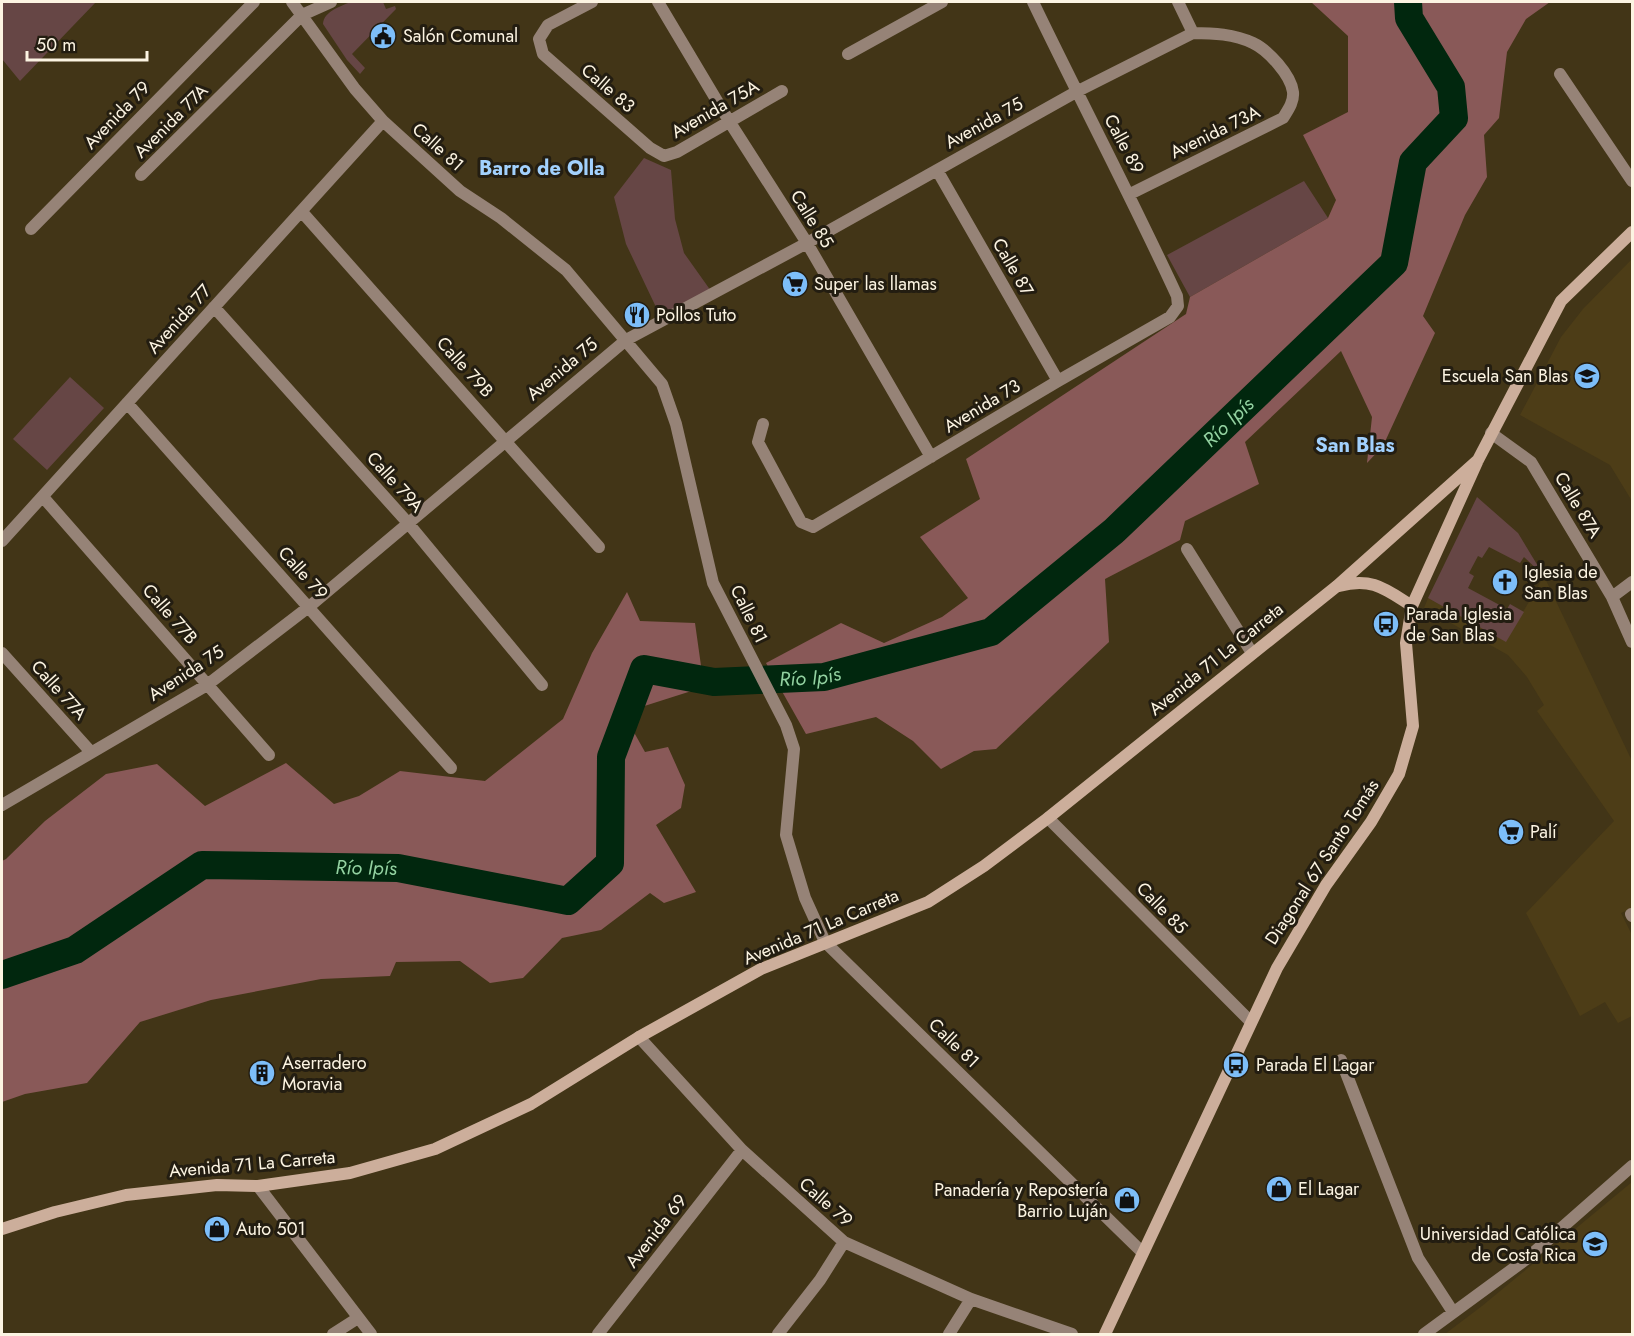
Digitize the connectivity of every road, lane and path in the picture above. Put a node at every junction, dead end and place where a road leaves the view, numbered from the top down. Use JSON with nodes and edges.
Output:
{"nodes":[{"id":1,"x":254,"y":2,"type":"edge"},
{"id":2,"x":292,"y":2,"type":"edge"},
{"id":3,"x":331,"y":2,"type":"edge"},
{"id":4,"x":592,"y":2,"type":"edge"},
{"id":5,"x":658,"y":2,"type":"edge"},
{"id":6,"x":942,"y":2,"type":"edge"},
{"id":7,"x":1033,"y":2,"type":"edge"},
{"id":8,"x":1178,"y":2,"type":"edge"},
{"id":9,"x":302,"y":15,"type":"junction"},
{"id":10,"x":1193,"y":33,"type":"junction"},
{"id":11,"x":848,"y":54,"type":"dead end"},
{"id":12,"x":1560,"y":74,"type":"dead end"},
{"id":13,"x":782,"y":91,"type":"dead end"},
{"id":14,"x":1076,"y":92,"type":"junction"},
{"id":15,"x":382,"y":121,"type":"junction"},
{"id":16,"x":729,"y":121,"type":"junction"},
{"id":17,"x":664,"y":156,"type":"joint"},
{"id":18,"x":937,"y":170,"type":"junction"},
{"id":19,"x":141,"y":176,"type":"dead end"},
{"id":20,"x":1632,"y":181,"type":"edge"},
{"id":21,"x":1130,"y":194,"type":"junction"},
{"id":22,"x":302,"y":212,"type":"junction"},
{"id":23,"x":31,"y":229,"type":"dead end"},
{"id":24,"x":1632,"y":232,"type":"edge"},
{"id":25,"x":807,"y":243,"type":"junction"},
{"id":26,"x":1178,"y":306,"type":"joint"},
{"id":27,"x":214,"y":307,"type":"junction"},
{"id":28,"x":626,"y":340,"type":"junction"},
{"id":29,"x":1058,"y":381,"type":"junction"},
{"id":30,"x":127,"y":403,"type":"junction"},
{"id":31,"x":763,"y":424,"type":"dead end"},
{"id":32,"x":1491,"y":434,"type":"junction"},
{"id":33,"x":506,"y":440,"type":"junction"},
{"id":34,"x":932,"y":457,"type":"junction"},
{"id":35,"x":1479,"y":460,"type":"junction"},
{"id":36,"x":43,"y":496,"type":"junction"},
{"id":37,"x":408,"y":523,"type":"junction"},
{"id":38,"x":2,"y":541,"type":"edge"},
{"id":39,"x":599,"y":547,"type":"dead end"},
{"id":40,"x":1187,"y":549,"type":"dead end"},
{"id":41,"x":1632,"y":582,"type":"edge"},
{"id":42,"x":1337,"y":586,"type":"junction"},
{"id":43,"x":1612,"y":597,"type":"junction"},
{"id":44,"x":310,"y":606,"type":"junction"},
{"id":45,"x":1412,"y":606,"type":"junction"},
{"id":46,"x":1632,"y":642,"type":"edge"},
{"id":47,"x":2,"y":653,"type":"edge"},
{"id":48,"x":1252,"y":653,"type":"junction"},
{"id":49,"x":207,"y":685,"type":"junction"},
{"id":50,"x":542,"y":685,"type":"dead end"},
{"id":51,"x":90,"y":751,"type":"junction"},
{"id":52,"x":269,"y":755,"type":"dead end"},
{"id":53,"x":451,"y":768,"type":"dead end"},
{"id":54,"x":2,"y":805,"type":"edge"},
{"id":55,"x":1048,"y":818,"type":"junction"},
{"id":56,"x":825,"y":942,"type":"junction"},
{"id":57,"x":1251,"y":1022,"type":"junction"},
{"id":58,"x":639,"y":1038,"type":"junction"},
{"id":59,"x":1341,"y":1060,"type":"dead end"},
{"id":60,"x":742,"y":1150,"type":"junction"},
{"id":61,"x":1632,"y":1166,"type":"edge"},
{"id":62,"x":258,"y":1186,"type":"junction"},
{"id":63,"x":2,"y":1230,"type":"edge"},
{"id":64,"x":844,"y":1242,"type":"junction"},
{"id":65,"x":1142,"y":1252,"type":"junction"},
{"id":66,"x":971,"y":1299,"type":"junction"},
{"id":67,"x":1453,"y":1312,"type":"junction"},
{"id":68,"x":358,"y":1318,"type":"junction"},
{"id":69,"x":333,"y":1335,"type":"edge"},
{"id":70,"x":371,"y":1335,"type":"edge"},
{"id":71,"x":598,"y":1335,"type":"edge"},
{"id":72,"x":778,"y":1335,"type":"edge"},
{"id":73,"x":949,"y":1335,"type":"edge"},
{"id":74,"x":1072,"y":1335,"type":"edge"},
{"id":75,"x":1105,"y":1335,"type":"edge"},
{"id":76,"x":1424,"y":1335,"type":"edge"}],
"edges":[{"from":1,"to":23,"type":"street","name":"Avenida 79"},
{"from":2,"to":9,"type":"street","name":"Calle 81"},
{"from":3,"to":9,"type":"street"},
{"from":4,"to":17,"type":"street","name":"Calle 83"},
{"from":5,"to":16,"type":"street","name":"Calle 85"},
{"from":6,"to":11,"type":"street"},
{"from":7,"to":14,"type":"street","name":"Calle 89"},
{"from":8,"to":10,"type":"street"},
{"from":9,"to":15,"type":"street","name":"Calle 81"},
{"from":9,"to":19,"type":"street","name":"Avenida 77A"},
{"from":10,"to":14,"type":"street","name":"Avenida 75"},
{"from":10,"to":21,"type":"street","name":"Avenida 73A"},
{"from":12,"to":20,"type":"street"},
{"from":13,"to":16,"type":"street","name":"Avenida 75A"},
{"from":14,"to":18,"type":"street","name":"Avenida 75"},
{"from":14,"to":21,"type":"street","name":"Calle 89"},
{"from":15,"to":22,"type":"street","name":"Avenida 77"},
{"from":15,"to":28,"type":"street","name":"Calle 81"},
{"from":16,"to":17,"type":"street","name":"Avenida 75A"},
{"from":16,"to":25,"type":"street","name":"Calle 85"},
{"from":18,"to":25,"type":"street","name":"Avenida 75"},
{"from":18,"to":29,"type":"street","name":"Calle 87"},
{"from":21,"to":26,"type":"street","name":"Calle 89"},
{"from":22,"to":27,"type":"street","name":"Avenida 77"},
{"from":22,"to":33,"type":"street","name":"Calle 79B"},
{"from":24,"to":32,"type":"street","name":"Diagonal 67 Santo Tomás"},
{"from":25,"to":28,"type":"street","name":"Avenida 75"},
{"from":25,"to":34,"type":"street","name":"Calle 85"},
{"from":26,"to":29,"type":"street","name":"Avenida 73"},
{"from":27,"to":30,"type":"street","name":"Avenida 77"},
{"from":27,"to":37,"type":"street","name":"Calle 79A"},
{"from":28,"to":33,"type":"street","name":"Avenida 75"},
{"from":28,"to":56,"type":"street","name":"Calle 81"},
{"from":29,"to":34,"type":"street","name":"Avenida 73"},
{"from":30,"to":36,"type":"street","name":"Avenida 77"},
{"from":30,"to":44,"type":"street","name":"Calle 79"},
{"from":31,"to":34,"type":"street","name":"Avenida 73"},
{"from":32,"to":35,"type":"street","name":"Diagonal 67 Santo Tomás"},
{"from":32,"to":43,"type":"street","name":"Calle 87A"},
{"from":33,"to":37,"type":"street","name":"Avenida 75"},
{"from":33,"to":39,"type":"street","name":"Calle 79B"},
{"from":35,"to":42,"type":"street","name":"Avenida 71 La Carreta"},
{"from":35,"to":45,"type":"street","name":"Diagonal 67 Santo Tomás"},
{"from":36,"to":38,"type":"street","name":"Avenida 77"},
{"from":36,"to":49,"type":"street","name":"Calle 77B"},
{"from":37,"to":44,"type":"street","name":"Avenida 75"},
{"from":37,"to":50,"type":"street","name":"Calle 79A"},
{"from":40,"to":48,"type":"street"},
{"from":41,"to":43,"type":"street"},
{"from":42,"to":45,"type":"street"},
{"from":42,"to":48,"type":"street","name":"Avenida 71 La Carreta"},
{"from":43,"to":46,"type":"street","name":"Calle 87A"},
{"from":44,"to":49,"type":"street","name":"Avenida 75"},
{"from":44,"to":53,"type":"street","name":"Calle 79"},
{"from":45,"to":57,"type":"street","name":"Diagonal 67 Santo Tomás"},
{"from":47,"to":51,"type":"street","name":"Calle 77A"},
{"from":48,"to":55,"type":"street","name":"Avenida 71 La Carreta"},
{"from":49,"to":51,"type":"street","name":"Avenida 75"},
{"from":49,"to":52,"type":"street","name":"Calle 77B"},
{"from":51,"to":54,"type":"street","name":"Avenida 75"},
{"from":55,"to":56,"type":"street","name":"Avenida 71 La Carreta"},
{"from":55,"to":57,"type":"street","name":"Calle 85"},
{"from":56,"to":58,"type":"street","name":"Avenida 71 La Carreta"},
{"from":56,"to":65,"type":"street","name":"Calle 81"},
{"from":57,"to":65,"type":"street","name":"Diagonal 67 Santo Tomás"},
{"from":58,"to":60,"type":"street","name":"Calle 79"},
{"from":58,"to":62,"type":"street","name":"Avenida 71 La Carreta"},
{"from":59,"to":67,"type":"street"},
{"from":60,"to":64,"type":"street","name":"Calle 79"},
{"from":60,"to":71,"type":"street","name":"Avenida 69"},
{"from":61,"to":67,"type":"street"},
{"from":62,"to":63,"type":"street","name":"Avenida 71 La Carreta"},
{"from":62,"to":68,"type":"street"},
{"from":64,"to":66,"type":"street","name":"Calle 79"},
{"from":64,"to":72,"type":"street"},
{"from":65,"to":75,"type":"street","name":"Diagonal 67 Santo Tomás"},
{"from":66,"to":73,"type":"street"},
{"from":66,"to":74,"type":"street","name":"Calle 79"},
{"from":67,"to":76,"type":"street"},
{"from":68,"to":69,"type":"street"},
{"from":68,"to":70,"type":"street"}]}
